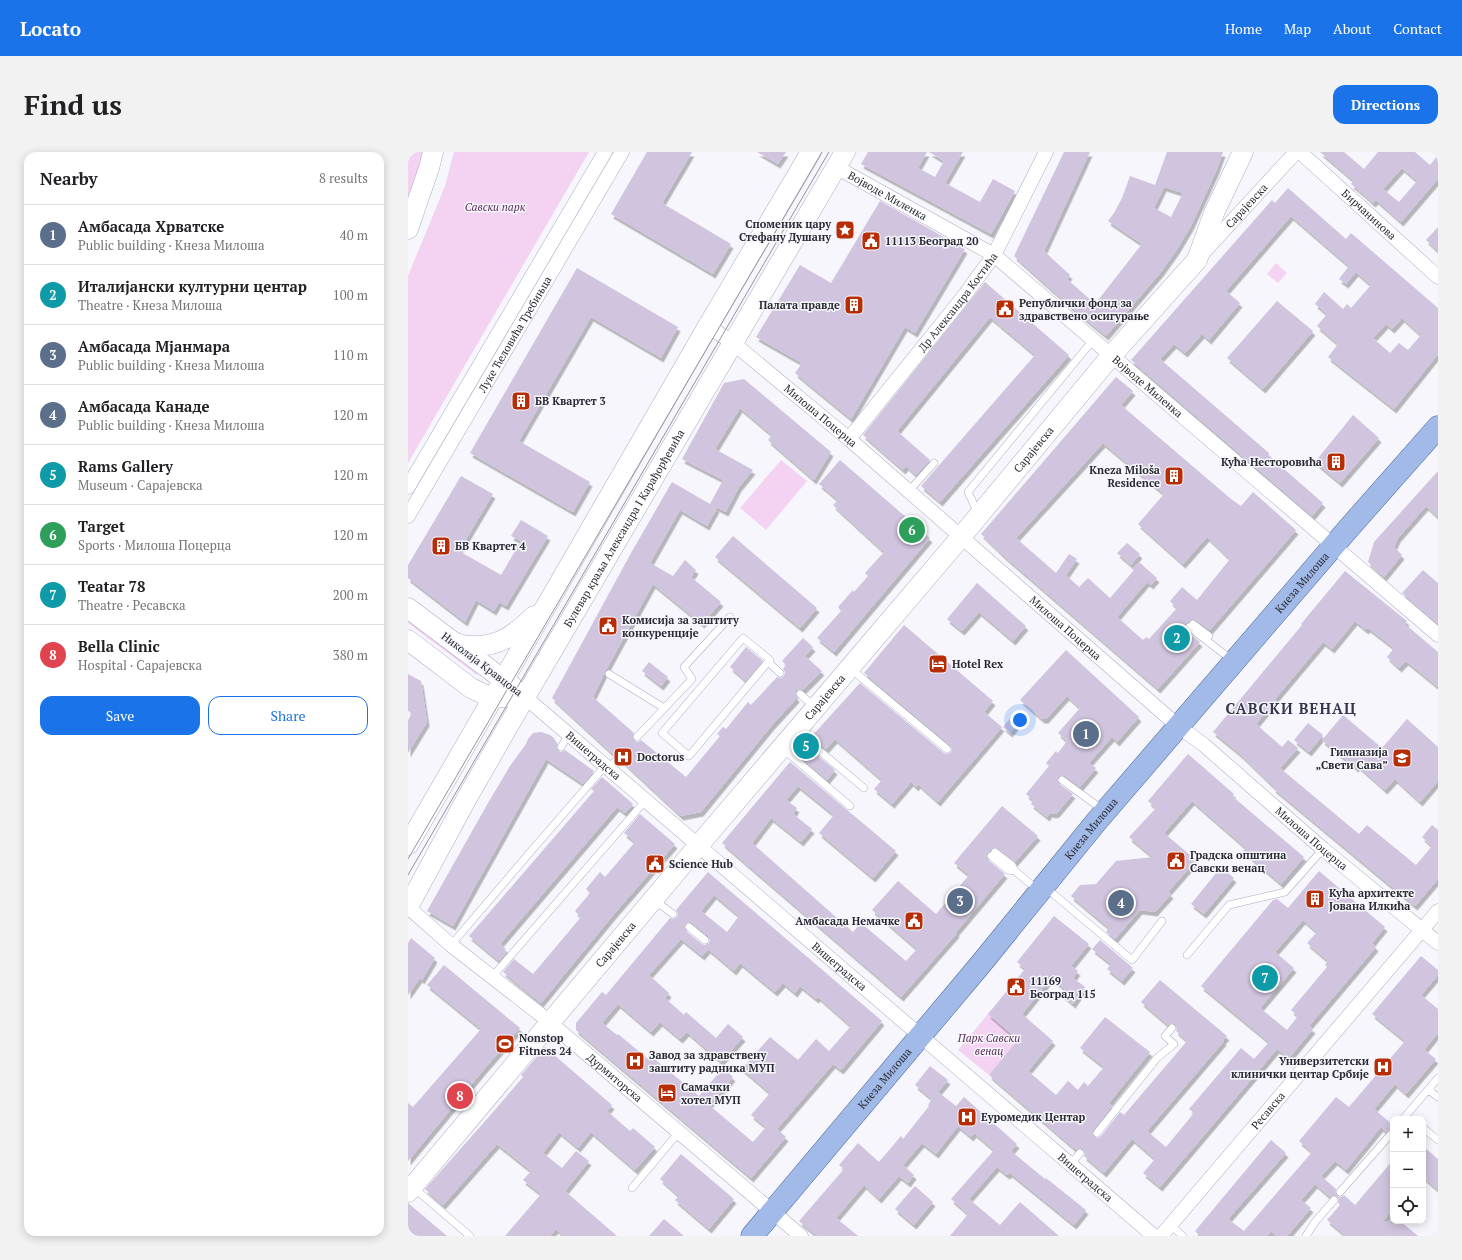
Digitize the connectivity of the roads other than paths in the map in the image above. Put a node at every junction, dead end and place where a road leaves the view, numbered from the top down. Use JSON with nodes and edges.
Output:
{"nodes":[{"id":1,"x":433,"y":152,"type":"edge"},
{"id":2,"x":606,"y":152,"type":"edge"},
{"id":3,"x":622,"y":152,"type":"edge"},
{"id":4,"x":811,"y":152,"type":"edge"},
{"id":5,"x":1046,"y":152,"type":"edge"},
{"id":6,"x":1243,"y":152,"type":"edge"},
{"id":7,"x":1296,"y":152,"type":"edge"},
{"id":8,"x":1300,"y":152,"type":"edge"},
{"id":9,"x":840,"y":160,"type":"edge"},
{"id":10,"x":408,"y":230,"type":"edge"},
{"id":11,"x":994,"y":255,"type":"junction"},
{"id":12,"x":1197,"y":260,"type":"junction"},
{"id":13,"x":1438,"y":277,"type":"edge"},
{"id":14,"x":708,"y":326,"type":"junction"},
{"id":15,"x":1093,"y":340,"type":"junction"},
{"id":16,"x":733,"y":343,"type":"junction"},
{"id":17,"x":1111,"y":356,"type":"junction"},
{"id":18,"x":1438,"y":427,"type":"edge"},
{"id":19,"x":849,"y":439,"type":"junction"},
{"id":20,"x":934,"y":463,"type":"dead end"},
{"id":21,"x":408,"y":487,"type":"edge"},
{"id":22,"x":909,"y":491,"type":"junction"},
{"id":23,"x":408,"y":516,"type":"edge"},
{"id":24,"x":979,"y":516,"type":"junction"},
{"id":25,"x":961,"y":536,"type":"junction"},
{"id":26,"x":1334,"y":546,"type":"junction"},
{"id":27,"x":549,"y":600,"type":"junction"},
{"id":28,"x":408,"y":608,"type":"edge"},
{"id":29,"x":730,"y":617,"type":"dead end"},
{"id":30,"x":1191,"y":626,"type":"dead end"},
{"id":31,"x":1438,"y":635,"type":"edge"},
{"id":32,"x":449,"y":639,"type":"junction"},
{"id":33,"x":408,"y":640,"type":"edge"},
{"id":34,"x":1235,"y":660,"type":"junction"},
{"id":35,"x":767,"y":664,"type":"junction"},
{"id":36,"x":850,"y":667,"type":"junction"},
{"id":37,"x":609,"y":674,"type":"dead end"},
{"id":38,"x":779,"y":674,"type":"dead end"},
{"id":39,"x":503,"y":680,"type":"junction"},
{"id":40,"x":801,"y":693,"type":"dead end"},
{"id":41,"x":525,"y":697,"type":"junction"},
{"id":42,"x":492,"y":698,"type":"junction"},
{"id":43,"x":817,"y":706,"type":"junction"},
{"id":44,"x":664,"y":708,"type":"junction"},
{"id":45,"x":1178,"y":726,"type":"junction"},
{"id":46,"x":795,"y":731,"type":"junction"},
{"id":47,"x":638,"y":736,"type":"dead end"},
{"id":48,"x":566,"y":740,"type":"dead end"},
{"id":49,"x":561,"y":746,"type":"dead end"},
{"id":50,"x":781,"y":748,"type":"junction"},
{"id":51,"x":947,"y":749,"type":"dead end"},
{"id":52,"x":618,"y":758,"type":"dead end"},
{"id":53,"x":607,"y":767,"type":"junction"},
{"id":54,"x":1062,"y":780,"type":"dead end"},
{"id":55,"x":864,"y":788,"type":"dead end"},
{"id":56,"x":645,"y":801,"type":"junction"},
{"id":57,"x":850,"y":806,"type":"dead end"},
{"id":58,"x":1105,"y":812,"type":"junction"},
{"id":59,"x":408,"y":845,"type":"edge"},
{"id":60,"x":698,"y":846,"type":"junction"},
{"id":61,"x":1323,"y":849,"type":"junction"},
{"id":62,"x":993,"y":854,"type":"dead end"},
{"id":63,"x":1043,"y":889,"type":"junction"},
{"id":64,"x":653,"y":899,"type":"junction"},
{"id":65,"x":408,"y":907,"type":"edge"},
{"id":66,"x":1438,"y":911,"type":"edge"},
{"id":67,"x":673,"y":914,"type":"dead end"},
{"id":68,"x":1162,"y":921,"type":"dead end"},
{"id":69,"x":689,"y":927,"type":"dead end"},
{"id":70,"x":1422,"y":930,"type":"junction"},
{"id":71,"x":705,"y":940,"type":"dead end"},
{"id":72,"x":1438,"y":943,"type":"edge"},
{"id":73,"x":451,"y":945,"type":"junction"},
{"id":74,"x":1187,"y":955,"type":"dead end"},
{"id":75,"x":492,"y":977,"type":"junction"},
{"id":76,"x":550,"y":1023,"type":"junction"},
{"id":77,"x":1172,"y":1028,"type":"dead end"},
{"id":78,"x":920,"y":1035,"type":"junction"},
{"id":79,"x":1438,"y":1078,"type":"edge"},
{"id":80,"x":1428,"y":1090,"type":"junction"},
{"id":81,"x":1438,"y":1098,"type":"edge"},
{"id":82,"x":1408,"y":1116,"type":"edge"},
{"id":83,"x":1426,"y":1130,"type":"edge"},
{"id":84,"x":679,"y":1132,"type":"junction"},
{"id":85,"x":1097,"y":1133,"type":"dead end"},
{"id":86,"x":1390,"y":1135,"type":"dead end"},
{"id":87,"x":1438,"y":1140,"type":"edge"},
{"id":88,"x":1080,"y":1153,"type":"dead end"},
{"id":89,"x":1071,"y":1164,"type":"junction"},
{"id":90,"x":632,"y":1188,"type":"dead end"},
{"id":91,"x":410,"y":1189,"type":"edge"},
{"id":92,"x":1340,"y":1192,"type":"dead end"},
{"id":93,"x":1334,"y":1200,"type":"dead end"},
{"id":94,"x":772,"y":1212,"type":"junction"},
{"id":95,"x":1170,"y":1225,"type":"junction"},
{"id":96,"x":470,"y":1236,"type":"edge"},
{"id":97,"x":752,"y":1236,"type":"edge"},
{"id":98,"x":801,"y":1236,"type":"edge"},
{"id":99,"x":1154,"y":1236,"type":"edge"},
{"id":100,"x":1161,"y":1236,"type":"edge"},
{"id":101,"x":1183,"y":1236,"type":"edge"},
{"id":102,"x":1306,"y":1236,"type":"edge"}],
"edges":[{"from":1,"to":10,"type":"main road"},
{"from":2,"to":21,"type":"street","name":"Луке Ћеловића Требињца"},
{"from":3,"to":23,"type":"street","name":"Луке Ћеловића Требињца"},
{"from":4,"to":14,"type":"main road"},
{"from":5,"to":11,"type":"street","name":"Др Александра Костића"},
{"from":6,"to":12,"type":"main road","name":"Сарајевска"},
{"from":7,"to":12,"type":"street","name":"Сарајевска"},
{"from":8,"to":13,"type":"street","name":"Бирчанинова"},
{"from":9,"to":11,"type":"street","name":"Војводе Миленка"},
{"from":9,"to":16,"type":"main road","name":"Булевар краља Александра I Карађорђевића"},
{"from":11,"to":15,"type":"street","name":"Војводе Миленка"},
{"from":11,"to":19,"type":"street","name":"Др Александра Костића"},
{"from":12,"to":17,"type":"main road","name":"Сарајевска"},
{"from":14,"to":16,"type":"street","name":"Милоша Поцерца"},
{"from":14,"to":27,"type":"main road"},
{"from":15,"to":17,"type":"street","name":"Војводе Миленка"},
{"from":15,"to":24,"type":"lane"},
{"from":16,"to":19,"type":"street","name":"Милоша Поцерца"},
{"from":16,"to":41,"type":"main road","name":"Булевар краља Александра I Карађорђевића"},
{"from":17,"to":24,"type":"main road","name":"Сарајевска"},
{"from":17,"to":26,"type":"street","name":"Војводе Миленка"},
{"from":18,"to":26,"type":"main road","name":"Кнеза Милоша"},
{"from":19,"to":22,"type":"street","name":"Милоша Поцерца"},
{"from":20,"to":22,"type":"lane"},
{"from":22,"to":25,"type":"street","name":"Милоша Поцерца"},
{"from":24,"to":25,"type":"main road","name":"Сарајевска"},
{"from":25,"to":36,"type":"main road","name":"Сарајевска"},
{"from":25,"to":45,"type":"street","name":"Милоша Поцерца"},
{"from":26,"to":31,"type":"street","name":"Војводе Миленка"},
{"from":26,"to":34,"type":"main road","name":"Кнеза Милоша"},
{"from":27,"to":32,"type":"main road"},
{"from":27,"to":39,"type":"main road"},
{"from":28,"to":32,"type":"main road","name":"Николаја Кравцова"},
{"from":29,"to":44,"type":"lane"},
{"from":30,"to":34,"type":"lane"},
{"from":32,"to":39,"type":"main road","name":"Николаја Кравцова"},
{"from":33,"to":42,"type":"main road","name":"Николаја Кравцова"},
{"from":34,"to":45,"type":"main road","name":"Кнеза Милоша"},
{"from":35,"to":35,"type":"lane"},
{"from":35,"to":38,"type":"lane"},
{"from":36,"to":43,"type":"main road","name":"Сарајевска"},
{"from":36,"to":51,"type":"lane"},
{"from":37,"to":44,"type":"lane"},
{"from":39,"to":41,"type":"main road","name":"Николаја Кравцова"},
{"from":39,"to":42,"type":"main road"},
{"from":40,"to":43,"type":"lane"},
{"from":41,"to":42,"type":"main road","name":"Николаја Кравцова"},
{"from":41,"to":53,"type":"street","name":"Вишеградска"},
{"from":41,"to":65,"type":"main road","name":"Булевар краља Александра I Карађорђевића"},
{"from":42,"to":59,"type":"main road"},
{"from":43,"to":46,"type":"main road","name":"Сарајевска"},
{"from":44,"to":47,"type":"lane"},
{"from":45,"to":58,"type":"main road","name":"Кнеза Милоша"},
{"from":45,"to":61,"type":"street","name":"Милоша Поцерца"},
{"from":46,"to":50,"type":"main road","name":"Сарајевска"},
{"from":46,"to":55,"type":"lane"},
{"from":48,"to":49,"type":"lane"},
{"from":50,"to":57,"type":"lane"},
{"from":50,"to":60,"type":"main road","name":"Сарајевска"},
{"from":52,"to":53,"type":"lane"},
{"from":53,"to":56,"type":"street","name":"Вишеградска"},
{"from":53,"to":73,"type":"lane"},
{"from":54,"to":58,"type":"lane"},
{"from":56,"to":60,"type":"street","name":"Вишеградска"},
{"from":56,"to":75,"type":"lane"},
{"from":58,"to":63,"type":"main road","name":"Кнеза Милоша"},
{"from":60,"to":64,"type":"main road","name":"Сарајевска"},
{"from":60,"to":78,"type":"street","name":"Вишеградска"},
{"from":61,"to":70,"type":"street","name":"Милоша Поцерца"},
{"from":61,"to":74,"type":"lane"},
{"from":62,"to":63,"type":"lane"},
{"from":63,"to":68,"type":"lane"},
{"from":63,"to":78,"type":"main road","name":"Кнеза Милоша"},
{"from":64,"to":67,"type":"lane"},
{"from":64,"to":76,"type":"main road","name":"Сарајевска"},
{"from":65,"to":73,"type":"street","name":"Дурмиторска"},
{"from":66,"to":70,"type":"street","name":"Ресавска"},
{"from":69,"to":71,"type":"lane"},
{"from":70,"to":72,"type":"street","name":"Милоша Поцерца"},
{"from":70,"to":95,"type":"street","name":"Ресавска"},
{"from":73,"to":75,"type":"street","name":"Дурмиторска"},
{"from":75,"to":76,"type":"street","name":"Дурмиторска"},
{"from":76,"to":84,"type":"street","name":"Дурмиторска"},
{"from":76,"to":91,"type":"main road","name":"Сарајевска"},
{"from":77,"to":85,"type":"lane"},
{"from":78,"to":89,"type":"street","name":"Вишеградска"},
{"from":78,"to":94,"type":"main road","name":"Кнеза Милоша"},
{"from":79,"to":80,"type":"lane"},
{"from":80,"to":81,"type":"lane"},
{"from":80,"to":82,"type":"lane"},
{"from":83,"to":87,"type":"lane"},
{"from":84,"to":90,"type":"lane"},
{"from":84,"to":94,"type":"street","name":"Дурмиторска"},
{"from":86,"to":92,"type":"lane"},
{"from":88,"to":89,"type":"lane"},
{"from":89,"to":99,"type":"street","name":"Вишеградска"},
{"from":91,"to":96,"type":"lane"},
{"from":93,"to":102,"type":"lane"},
{"from":94,"to":97,"type":"main road","name":"Кнеза Милоша"},
{"from":94,"to":98,"type":"street","name":"Дурмиторска"},
{"from":95,"to":100,"type":"street","name":"Ресавска"},
{"from":95,"to":101,"type":"lane"}]}
